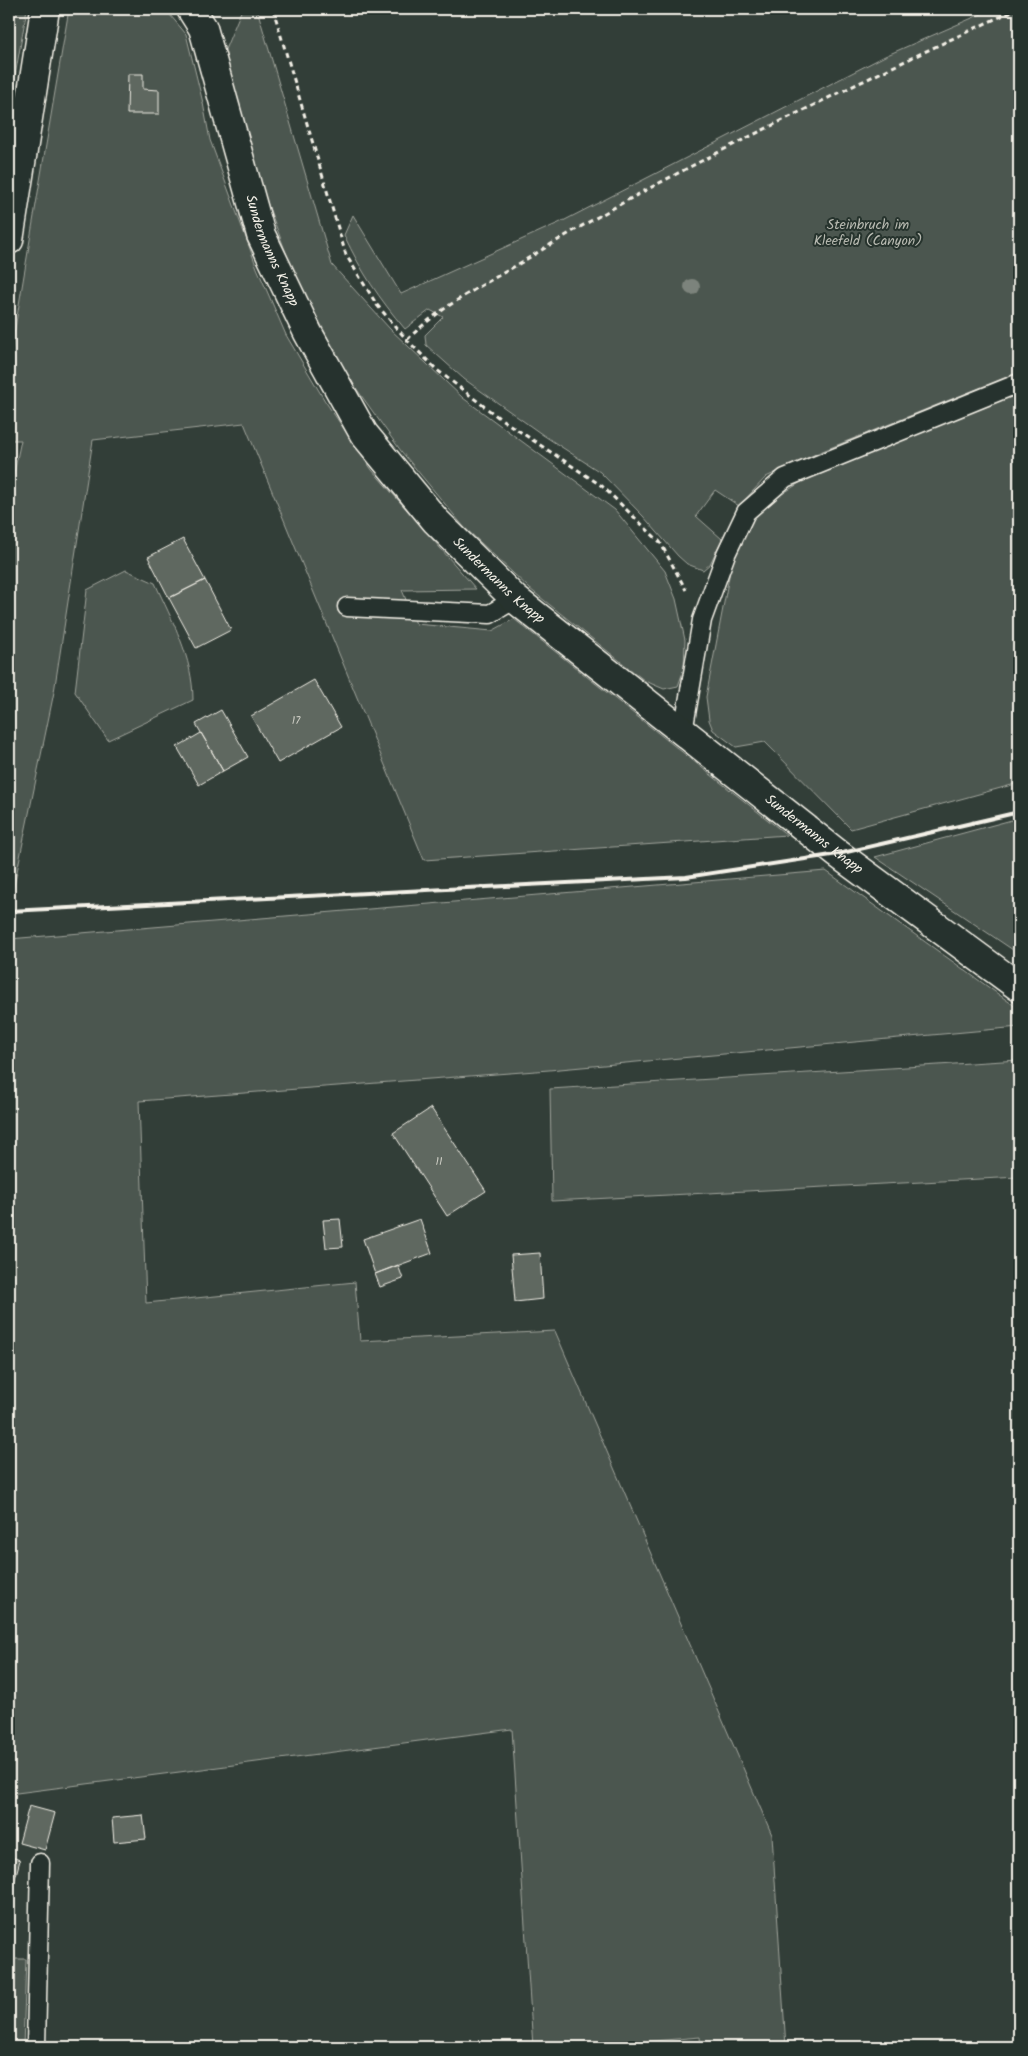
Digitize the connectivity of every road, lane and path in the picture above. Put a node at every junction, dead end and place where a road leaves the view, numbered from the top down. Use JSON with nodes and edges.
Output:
{"nodes":[{"id":1,"x":45,"y":9,"type":"edge"},
{"id":2,"x":191,"y":9,"type":"edge"},
{"id":3,"x":273,"y":9,"type":"edge"},
{"id":4,"x":1017,"y":9,"type":"edge"},
{"id":5,"x":9,"y":240,"type":"edge"},
{"id":6,"x":407,"y":340,"type":"junction"},
{"id":7,"x":1019,"y":383,"type":"edge"},
{"id":8,"x":515,"y":599,"type":"junction"},
{"id":9,"x":347,"y":607,"type":"dead end"},
{"id":10,"x":702,"y":620,"type":"junction"},
{"id":11,"x":683,"y":732,"type":"junction"},
{"id":12,"x":1019,"y":987,"type":"edge"},
{"id":13,"x":40,"y":1863,"type":"dead end"},
{"id":14,"x":36,"y":2047,"type":"edge"}],
"edges":[{"from":1,"to":5,"type":"street"},
{"from":2,"to":8,"type":"street","name":"Sundermanns Knapp"},
{"from":3,"to":6,"type":"path"},
{"from":4,"to":6,"type":"path"},
{"from":6,"to":10,"type":"path"},
{"from":7,"to":10,"type":"lane"},
{"from":8,"to":9,"type":"lane"},
{"from":8,"to":11,"type":"street","name":"Sundermanns Knapp"},
{"from":10,"to":11,"type":"lane"},
{"from":11,"to":12,"type":"street","name":"Sundermanns Knapp"},
{"from":13,"to":14,"type":"lane"}]}
